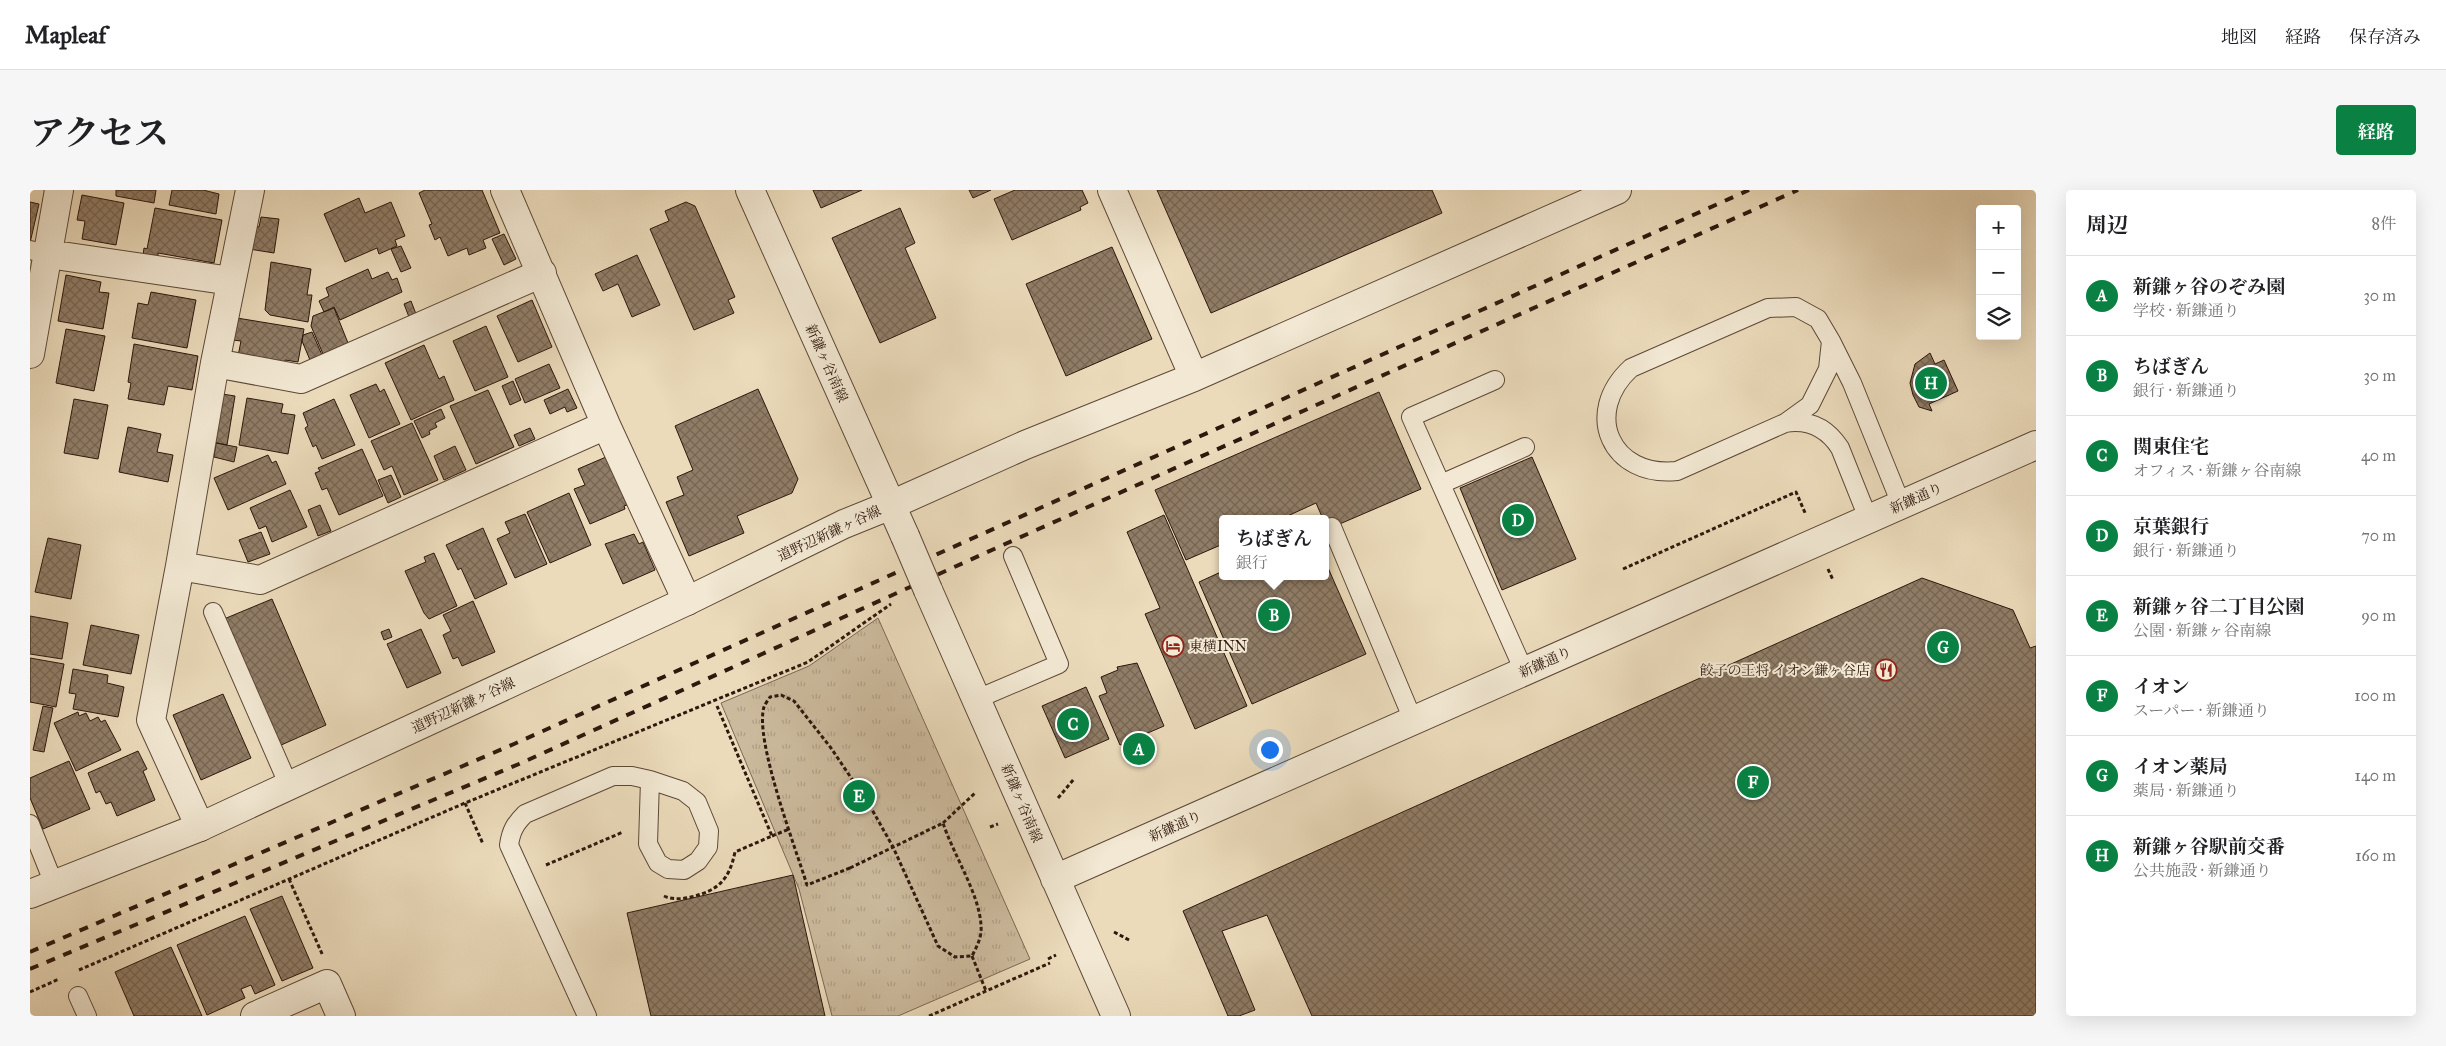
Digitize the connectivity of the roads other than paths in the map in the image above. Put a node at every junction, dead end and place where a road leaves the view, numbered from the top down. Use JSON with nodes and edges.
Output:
{"nodes":[{"id":1,"x":59,"y":190,"type":"edge"},
{"id":2,"x":250,"y":190,"type":"edge"},
{"id":3,"x":505,"y":190,"type":"edge"},
{"id":4,"x":750,"y":190,"type":"edge"},
{"id":5,"x":1112,"y":190,"type":"edge"},
{"id":6,"x":1617,"y":190,"type":"edge"},
{"id":7,"x":39,"y":252,"type":"edge"},
{"id":8,"x":542,"y":273,"type":"junction"},
{"id":9,"x":231,"y":281,"type":"junction"},
{"id":10,"x":1832,"y":341,"type":"junction"},
{"id":11,"x":30,"y":354,"type":"edge"},
{"id":12,"x":215,"y":363,"type":"junction"},
{"id":13,"x":1194,"y":377,"type":"junction"},
{"id":14,"x":1495,"y":380,"type":"dead end"},
{"id":15,"x":1785,"y":423,"type":"junction"},
{"id":16,"x":606,"y":425,"type":"junction"},
{"id":17,"x":2036,"y":445,"type":"edge"},
{"id":18,"x":1525,"y":448,"type":"dead end"},
{"id":19,"x":1441,"y":484,"type":"junction"},
{"id":20,"x":1901,"y":504,"type":"junction"},
{"id":21,"x":891,"y":505,"type":"junction"},
{"id":22,"x":1868,"y":518,"type":"junction"},
{"id":23,"x":1332,"y":528,"type":"dead end"},
{"id":24,"x":1013,"y":556,"type":"dead end"},
{"id":25,"x":180,"y":566,"type":"junction"},
{"id":26,"x":687,"y":601,"type":"junction"},
{"id":27,"x":213,"y":612,"type":"dead end"},
{"id":28,"x":1524,"y":671,"type":"junction"},
{"id":29,"x":977,"y":699,"type":"junction"},
{"id":30,"x":1413,"y":720,"type":"junction"},
{"id":31,"x":650,"y":780,"type":"junction"},
{"id":32,"x":289,"y":786,"type":"junction"},
{"id":33,"x":30,"y":824,"type":"edge"},
{"id":34,"x":200,"y":827,"type":"junction"},
{"id":35,"x":1055,"y":879,"type":"junction"},
{"id":36,"x":42,"y":889,"type":"edge"},
{"id":37,"x":78,"y":996,"type":"dead end"},
{"id":38,"x":87,"y":1016,"type":"edge"},
{"id":39,"x":255,"y":1016,"type":"edge"},
{"id":40,"x":341,"y":1016,"type":"edge"},
{"id":41,"x":588,"y":1016,"type":"edge"},
{"id":42,"x":1116,"y":1016,"type":"edge"}],
"edges":[{"from":1,"to":7,"type":"street"},
{"from":2,"to":9,"type":"street"},
{"from":3,"to":8,"type":"street"},
{"from":4,"to":21,"type":"street","name":"新鎌ヶ谷南線"},
{"from":5,"to":13,"type":"street"},
{"from":6,"to":13,"type":"street","name":"道野辺新鎌ヶ谷線"},
{"from":7,"to":9,"type":"street"},
{"from":7,"to":11,"type":"street"},
{"from":8,"to":12,"type":"street"},
{"from":8,"to":16,"type":"street"},
{"from":9,"to":12,"type":"street"},
{"from":10,"to":15,"type":"lane"},
{"from":10,"to":15,"type":"lane"},
{"from":10,"to":20,"type":"lane"},
{"from":12,"to":25,"type":"street"},
{"from":13,"to":21,"type":"street","name":"道野辺新鎌ヶ谷線"},
{"from":14,"to":19,"type":"lane"},
{"from":15,"to":22,"type":"lane"},
{"from":16,"to":25,"type":"street"},
{"from":16,"to":26,"type":"street"},
{"from":17,"to":20,"type":"street","name":"新鎌通り"},
{"from":18,"to":19,"type":"lane"},
{"from":19,"to":28,"type":"lane"},
{"from":20,"to":22,"type":"street","name":"新鎌通り"},
{"from":21,"to":26,"type":"street","name":"道野辺新鎌ヶ谷線"},
{"from":21,"to":29,"type":"street","name":"新鎌ヶ谷南線","bridge":true},
{"from":22,"to":28,"type":"street","name":"新鎌通り"},
{"from":23,"to":30,"type":"lane"},
{"from":24,"to":29,"type":"lane"},
{"from":25,"to":34,"type":"street"},
{"from":26,"to":32,"type":"street","name":"道野辺新鎌ヶ谷線"},
{"from":27,"to":32,"type":"lane"},
{"from":28,"to":30,"type":"street","name":"新鎌通り"},
{"from":29,"to":35,"type":"street","name":"新鎌ヶ谷南線"},
{"from":30,"to":35,"type":"street","name":"新鎌通り"},
{"from":31,"to":31,"type":"lane"},
{"from":31,"to":41,"type":"lane"},
{"from":32,"to":34,"type":"street","name":"道野辺新鎌ヶ谷線"},
{"from":33,"to":36,"type":"lane"},
{"from":34,"to":36,"type":"street","name":"道野辺新鎌ヶ谷線"},
{"from":35,"to":42,"type":"street","name":"新鎌ヶ谷南線"},
{"from":37,"to":38,"type":"lane"},
{"from":39,"to":40,"type":"street"}]}
